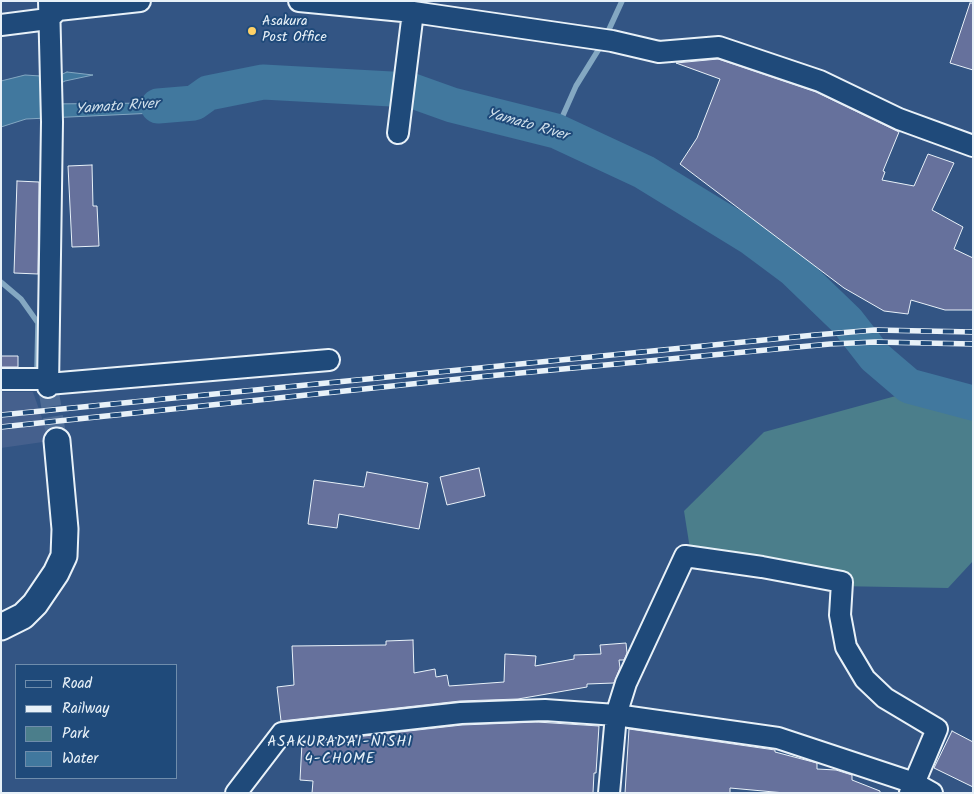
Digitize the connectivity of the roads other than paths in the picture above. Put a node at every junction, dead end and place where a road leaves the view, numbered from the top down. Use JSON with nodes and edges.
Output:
{"nodes":[{"id":1,"x":140,"y":1,"type":"edge"},
{"id":2,"x":299,"y":1,"type":"edge"},
{"id":3,"x":48,"y":10,"type":"edge"},
{"id":4,"x":413,"y":12,"type":"junction"},
{"id":5,"x":1,"y":25,"type":"edge"},
{"id":6,"x":398,"y":133,"type":"dead end"},
{"id":7,"x":973,"y":146,"type":"edge"},
{"id":8,"x":329,"y":360,"type":"dead end"},
{"id":9,"x":1,"y":379,"type":"edge"},
{"id":10,"x":48,"y":383,"type":"junction"},
{"id":11,"x":57,"y":441,"type":"tunnel mouth"},
{"id":12,"x":1,"y":627,"type":"edge"},
{"id":13,"x":616,"y":715,"type":"junction"},
{"id":14,"x":912,"y":788,"type":"edge"},
{"id":15,"x":236,"y":793,"type":"edge"},
{"id":16,"x":609,"y":793,"type":"edge"},
{"id":17,"x":932,"y":793,"type":"edge"}],
"edges":[{"from":1,"to":3,"type":"street"},
{"from":2,"to":4,"type":"street"},
{"from":3,"to":5,"type":"street"},
{"from":3,"to":10,"type":"street"},
{"from":4,"to":6,"type":"street"},
{"from":4,"to":7,"type":"street"},
{"from":8,"to":10,"type":"street"},
{"from":9,"to":10,"type":"street"},
{"from":11,"to":12,"type":"street"},
{"from":13,"to":14,"type":"street"},
{"from":13,"to":14,"type":"street"},
{"from":13,"to":15,"type":"street"},
{"from":13,"to":16,"type":"street"},
{"from":14,"to":17,"type":"street"}]}
